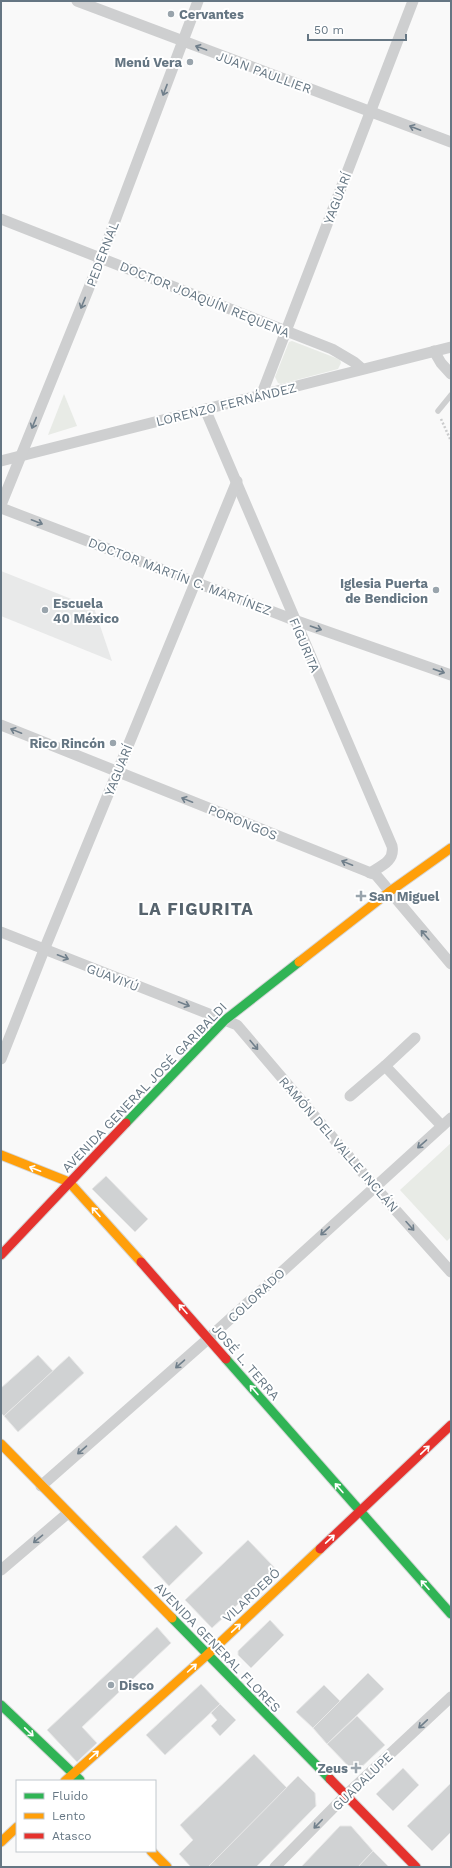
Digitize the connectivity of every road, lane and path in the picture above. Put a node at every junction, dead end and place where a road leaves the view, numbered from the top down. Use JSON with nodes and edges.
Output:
{"nodes":[{"id":1,"x":77,"y":1,"type":"edge"},
{"id":2,"x":198,"y":1,"type":"edge"},
{"id":3,"x":413,"y":1,"type":"edge"},
{"id":4,"x":183,"y":42,"type":"junction"},
{"id":5,"x":370,"y":111,"type":"junction"},
{"id":6,"x":451,"y":142,"type":"edge"},
{"id":7,"x":1,"y":219,"type":"edge"},
{"id":8,"x":101,"y":258,"type":"junction"},
{"id":9,"x":286,"y":332,"type":"junction"},
{"id":10,"x":451,"y":347,"type":"edge"},
{"id":11,"x":434,"y":351,"type":"junction"},
{"id":12,"x":361,"y":368,"type":"junction"},
{"id":13,"x":451,"y":374,"type":"edge"},
{"id":14,"x":451,"y":395,"type":"edge"},
{"id":15,"x":261,"y":396,"type":"junction"},
{"id":16,"x":205,"y":409,"type":"junction"},
{"id":17,"x":438,"y":411,"type":"joint"},
{"id":18,"x":451,"y":442,"type":"edge"},
{"id":19,"x":21,"y":456,"type":"junction"},
{"id":20,"x":1,"y":460,"type":"edge"},
{"id":21,"x":237,"y":481,"type":"junction"},
{"id":22,"x":1,"y":505,"type":"edge"},
{"id":23,"x":1,"y":508,"type":"edge"},
{"id":24,"x":195,"y":581,"type":"junction"},
{"id":25,"x":294,"y":620,"type":"junction"},
{"id":26,"x":451,"y":675,"type":"edge"},
{"id":27,"x":1,"y":725,"type":"edge"},
{"id":28,"x":118,"y":772,"type":"junction"},
{"id":29,"x":451,"y":848,"type":"edge"},
{"id":30,"x":370,"y":873,"type":"junction"},
{"id":31,"x":388,"y":892,"type":"junction"},
{"id":32,"x":1,"y":932,"type":"edge"},
{"id":33,"x":44,"y":950,"type":"junction"},
{"id":34,"x":451,"y":964,"type":"edge"},
{"id":35,"x":225,"y":1020,"type":"junction"},
{"id":36,"x":415,"y":1038,"type":"dead end"},
{"id":37,"x":1,"y":1059,"type":"edge"},
{"id":38,"x":385,"y":1066,"type":"junction"},
{"id":39,"x":350,"y":1096,"type":"dead end"},
{"id":40,"x":451,"y":1118,"type":"edge"},
{"id":41,"x":442,"y":1126,"type":"junction"},
{"id":42,"x":1,"y":1155,"type":"edge"},
{"id":43,"x":69,"y":1182,"type":"junction"},
{"id":44,"x":374,"y":1186,"type":"junction"},
{"id":45,"x":1,"y":1256,"type":"edge"},
{"id":46,"x":451,"y":1272,"type":"edge"},
{"id":47,"x":209,"y":1338,"type":"junction"},
{"id":48,"x":451,"y":1425,"type":"edge"},
{"id":49,"x":1,"y":1444,"type":"edge"},
{"id":50,"x":41,"y":1486,"type":"junction"},
{"id":51,"x":360,"y":1512,"type":"junction"},
{"id":52,"x":68,"y":1513,"type":"junction"},
{"id":53,"x":1,"y":1570,"type":"edge"},
{"id":54,"x":451,"y":1614,"type":"edge"},
{"id":55,"x":207,"y":1655,"type":"junction"},
{"id":56,"x":451,"y":1697,"type":"edge"},
{"id":57,"x":1,"y":1705,"type":"edge"},
{"id":58,"x":73,"y":1774,"type":"junction"},
{"id":59,"x":67,"y":1780,"type":"edge"},
{"id":60,"x":80,"y":1780,"type":"edge"},
{"id":61,"x":345,"y":1796,"type":"junction"},
{"id":62,"x":16,"y":1828,"type":"edge"},
{"id":63,"x":1,"y":1842,"type":"edge"},
{"id":64,"x":152,"y":1852,"type":"edge"},
{"id":65,"x":167,"y":1867,"type":"edge"},
{"id":66,"x":275,"y":1867,"type":"edge"},
{"id":67,"x":416,"y":1867,"type":"edge"}],
"edges":[{"from":1,"to":4,"type":"street","name":"JUAN PAULLIER"},
{"from":2,"to":4,"type":"street","name":"PEDERNAL"},
{"from":3,"to":5,"type":"street","name":"YAGUARÍ"},
{"from":5,"to":4,"type":"street","name":"JUAN PAULLIER","one_way":true},
{"from":4,"to":8,"type":"street","name":"PEDERNAL","one_way":true},
{"from":6,"to":5,"type":"street","name":"JUAN PAULLIER","one_way":true},
{"from":5,"to":9,"type":"street","name":"YAGUARÍ"},
{"from":7,"to":8,"type":"street","name":"DOCTOR JOAQUÍN REQUENA"},
{"from":8,"to":9,"type":"street","name":"DOCTOR JOAQUÍN REQUENA"},
{"from":8,"to":19,"type":"street","name":"PEDERNAL","one_way":true},
{"from":9,"to":12,"type":"street","name":"DOCTOR JOAQUÍN REQUENA"},
{"from":9,"to":15,"type":"street","name":"YAGUARÍ"},
{"from":10,"to":11,"type":"street","name":"LORENZO FERNÁNDEZ"},
{"from":11,"to":12,"type":"street","name":"LORENZO FERNÁNDEZ"},
{"from":11,"to":13,"type":"street"},
{"from":12,"to":15,"type":"street","name":"LORENZO FERNÁNDEZ"},
{"from":14,"to":17,"type":"lane"},
{"from":15,"to":16,"type":"street","name":"LORENZO FERNÁNDEZ"},
{"from":16,"to":19,"type":"street","name":"LORENZO FERNÁNDEZ"},
{"from":16,"to":21,"type":"street","name":"FIGURITA"},
{"from":17,"to":18,"type":"path"},
{"from":19,"to":20,"type":"street","name":"LORENZO FERNÁNDEZ"},
{"from":19,"to":22,"type":"street","name":"PEDERNAL"},
{"from":21,"to":24,"type":"street","name":"YAGUARÍ"},
{"from":21,"to":25,"type":"street","name":"FIGURITA"},
{"from":23,"to":24,"type":"street","name":"DOCTOR MARTÍN C. MARTÍNEZ","one_way":true},
{"from":24,"to":25,"type":"street","name":"DOCTOR MARTÍN C. MARTÍNEZ"},
{"from":24,"to":28,"type":"street","name":"YAGUARÍ"},
{"from":25,"to":26,"type":"street","name":"DOCTOR MARTÍN C. MARTÍNEZ","one_way":true},
{"from":25,"to":30,"type":"street","name":"FIGURITA"},
{"from":28,"to":27,"type":"street","name":"PORONGOS","one_way":true},
{"from":30,"to":28,"type":"street","name":"PORONGOS","one_way":true},
{"from":28,"to":33,"type":"street","name":"YAGUARÍ"},
{"from":29,"to":31,"type":"street","name":"AVENIDA GENERAL JOSÉ GARIBALDI"},
{"from":30,"to":31,"type":"street","name":"PORONGOS"},
{"from":34,"to":31,"type":"street","name":"PORONGOS","one_way":true},
{"from":31,"to":35,"type":"street","name":"AVENIDA GENERAL JOSÉ GARIBALDI"},
{"from":32,"to":33,"type":"street","name":"GUAVIYÚ"},
{"from":33,"to":35,"type":"street","name":"GUAVIYÚ","one_way":true},
{"from":33,"to":37,"type":"street","name":"YAGUARÍ"},
{"from":35,"to":43,"type":"street","name":"AVENIDA GENERAL JOSÉ GARIBALDI"},
{"from":35,"to":44,"type":"street","name":"RAMÓN DEL VALLE INCLÁN","one_way":true},
{"from":36,"to":38,"type":"street"},
{"from":38,"to":39,"type":"street"},
{"from":38,"to":41,"type":"street"},
{"from":40,"to":41,"type":"street","name":"COLORADO"},
{"from":41,"to":44,"type":"street","name":"COLORADO","one_way":true},
{"from":43,"to":42,"type":"street","name":"JOSÉ L. TERRA","one_way":true},
{"from":43,"to":45,"type":"street","name":"AVENIDA GENERAL JOSÉ GARIBALDI"},
{"from":47,"to":43,"type":"street","name":"JOSÉ L. TERRA","one_way":true},
{"from":44,"to":46,"type":"street","name":"RAMÓN DEL VALLE INCLÁN","one_way":true},
{"from":44,"to":47,"type":"street","name":"COLORADO","one_way":true},
{"from":47,"to":50,"type":"street","name":"COLORADO","one_way":true},
{"from":51,"to":47,"type":"street","name":"JOSÉ L. TERRA","one_way":true},
{"from":51,"to":48,"type":"street","name":"VILARDEBÓ","one_way":true},
{"from":49,"to":50,"type":"street","name":"AVENIDA GENERAL FLORES"},
{"from":50,"to":52,"type":"street","name":"AVENIDA GENERAL FLORES"},
{"from":54,"to":51,"type":"street","name":"JOSÉ L. TERRA","one_way":true},
{"from":55,"to":51,"type":"street","name":"VILARDEBÓ","one_way":true},
{"from":52,"to":53,"type":"street","one_way":true},
{"from":52,"to":55,"type":"street","name":"AVENIDA GENERAL FLORES"},
{"from":58,"to":55,"type":"street","name":"VILARDEBÓ","one_way":true},
{"from":55,"to":61,"type":"street","name":"AVENIDA GENERAL FLORES"},
{"from":56,"to":61,"type":"street","name":"GUADALUPE","one_way":true},
{"from":57,"to":58,"type":"street","one_way":true},
{"from":58,"to":59,"type":"street","name":"VILARDEBÓ"},
{"from":58,"to":60,"type":"street"},
{"from":61,"to":66,"type":"street","name":"GUADALUPE","one_way":true},
{"from":61,"to":67,"type":"street","name":"AVENIDA GENERAL FLORES"},
{"from":62,"to":63,"type":"street"},
{"from":64,"to":65,"type":"street"}]}
